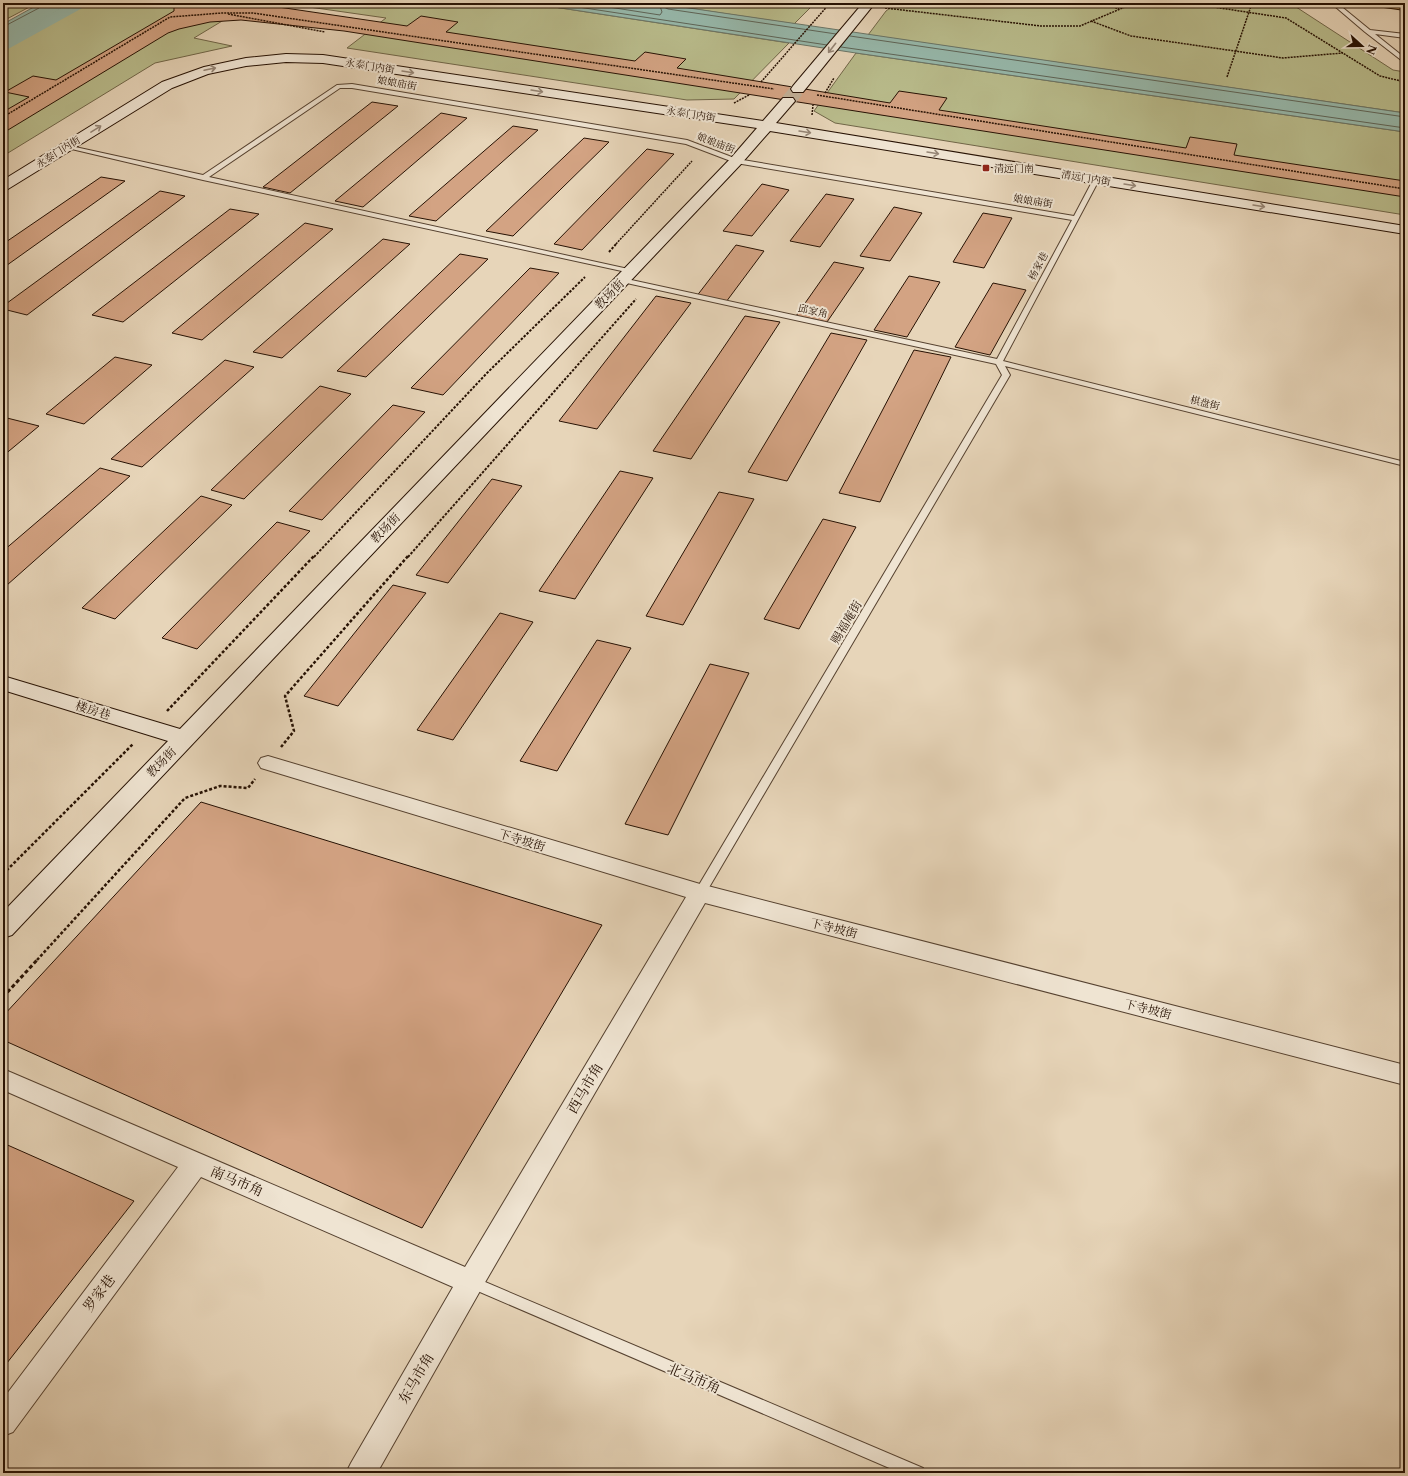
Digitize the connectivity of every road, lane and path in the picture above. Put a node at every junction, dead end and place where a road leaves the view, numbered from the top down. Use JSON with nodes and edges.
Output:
{"nodes":[{"id":1,"x":830,"y":3,"type":"edge"},
{"id":2,"x":868,"y":3,"type":"edge"},
{"id":3,"x":1104,"y":3,"type":"edge"},
{"id":4,"x":1143,"y":3,"type":"edge"},
{"id":5,"x":1186,"y":3,"type":"edge"},
{"id":6,"x":1252,"y":3,"type":"edge"},
{"id":7,"x":1334,"y":3,"type":"edge"},
{"id":8,"x":1381,"y":3,"type":"edge"},
{"id":9,"x":1405,"y":6,"type":"edge"},
{"id":10,"x":884,"y":8,"type":"dead end"},
{"id":11,"x":1119,"y":9,"type":"junction"},
{"id":12,"x":1248,"y":12,"type":"junction"},
{"id":13,"x":222,"y":13,"type":"junction"},
{"id":14,"x":1091,"y":21,"type":"junction"},
{"id":15,"x":1367,"y":31,"type":"junction"},
{"id":16,"x":325,"y":32,"type":"dead end"},
{"id":17,"x":1405,"y":36,"type":"edge"},
{"id":18,"x":1237,"y":51,"type":"junction"},
{"id":19,"x":1343,"y":53,"type":"junction"},
{"id":20,"x":1405,"y":61,"type":"edge"},
{"id":21,"x":1227,"y":77,"type":"dead end"},
{"id":22,"x":761,"y":82,"type":"dead end"},
{"id":23,"x":1405,"y":82,"type":"edge"},
{"id":24,"x":775,"y":89,"type":"dead end"},
{"id":25,"x":798,"y":89,"type":"tunnel mouth"},
{"id":26,"x":749,"y":95,"type":"dead end"},
{"id":27,"x":814,"y":95,"type":"dead end"},
{"id":28,"x":788,"y":101,"type":"tunnel mouth"},
{"id":29,"x":732,"y":103,"type":"dead end"},
{"id":30,"x":3,"y":117,"type":"edge"},
{"id":31,"x":766,"y":126,"type":"junction"},
{"id":32,"x":66,"y":148,"type":"junction"},
{"id":33,"x":703,"y":149,"type":"junction"},
{"id":34,"x":736,"y":161,"type":"junction"},
{"id":35,"x":203,"y":178,"type":"junction"},
{"id":36,"x":1096,"y":180,"type":"junction"},
{"id":37,"x":3,"y":186,"type":"edge"},
{"id":38,"x":1405,"y":189,"type":"edge"},
{"id":39,"x":1074,"y":218,"type":"junction"},
{"id":40,"x":1405,"y":230,"type":"edge"},
{"id":41,"x":599,"y":264,"type":"junction"},
{"id":42,"x":627,"y":275,"type":"junction"},
{"id":43,"x":648,"y":286,"type":"junction"},
{"id":44,"x":999,"y":362,"type":"junction"},
{"id":45,"x":1405,"y":464,"type":"edge"},
{"id":46,"x":3,"y":683,"type":"edge"},
{"id":47,"x":150,"y":727,"type":"junction"},
{"id":48,"x":184,"y":738,"type":"junction"},
{"id":49,"x":268,"y":763,"type":"junction"},
{"id":50,"x":3,"y":874,"type":"edge"},
{"id":51,"x":700,"y":893,"type":"junction"},
{"id":52,"x":3,"y":928,"type":"edge"},
{"id":53,"x":3,"y":997,"type":"edge"},
{"id":54,"x":1405,"y":1076,"type":"edge"},
{"id":55,"x":3,"y":1079,"type":"edge"},
{"id":56,"x":196,"y":1163,"type":"junction"},
{"id":57,"x":471,"y":1282,"type":"junction"},
{"id":58,"x":3,"y":1422,"type":"edge"},
{"id":59,"x":361,"y":1473,"type":"edge"},
{"id":60,"x":918,"y":1473,"type":"edge"}],
"edges":[{"from":1,"to":22,"type":"path"},
{"from":2,"to":25,"type":"main road","one_way":true},
{"from":3,"to":11,"type":"path"},
{"from":4,"to":11,"type":"path"},
{"from":5,"to":12,"type":"path"},
{"from":6,"to":12,"type":"path"},
{"from":7,"to":15,"type":"lane"},
{"from":8,"to":9,"type":"main road"},
{"from":10,"to":14,"type":"path"},
{"from":11,"to":14,"type":"path"},
{"from":12,"to":18,"type":"path"},
{"from":12,"to":19,"type":"path"},
{"from":13,"to":16,"type":"path"},
{"from":13,"to":24,"type":"path"},
{"from":13,"to":30,"type":"path"},
{"from":14,"to":18,"type":"path"},
{"from":15,"to":17,"type":"lane"},
{"from":15,"to":20,"type":"lane"},
{"from":18,"to":19,"type":"path"},
{"from":18,"to":21,"type":"path"},
{"from":19,"to":23,"type":"path"},
{"from":26,"to":29,"type":"path"},
{"from":27,"to":38,"type":"path"},
{"from":28,"to":31,"type":"main road","name":"教场街"},
{"from":32,"to":31,"type":"main road","name":"永泰门内街","one_way":true},
{"from":31,"to":34,"type":"main road","name":"教场街"},
{"from":31,"to":36,"type":"main road","name":"清远门内街","one_way":true},
{"from":32,"to":35,"type":"lane","name":"邱家角"},
{"from":32,"to":37,"type":"main road","name":"永泰门内街"},
{"from":33,"to":34,"type":"lane","name":"娘娘庙街"},
{"from":33,"to":35,"type":"lane","name":"娘娘庙街"},
{"from":33,"to":41,"type":"path"},
{"from":34,"to":39,"type":"lane","name":"娘娘庙街"},
{"from":34,"to":42,"type":"main road","name":"教场街"},
{"from":35,"to":41,"type":"lane","name":"邱家角"},
{"from":36,"to":39,"type":"lane","name":"杨家巷"},
{"from":36,"to":40,"type":"main road","name":"清远门内街","one_way":true},
{"from":39,"to":44,"type":"lane","name":"杨家巷"},
{"from":41,"to":42,"type":"lane","name":"邱家角"},
{"from":41,"to":47,"type":"path"},
{"from":42,"to":43,"type":"lane","name":"邱家角"},
{"from":42,"to":48,"type":"main road","name":"教场街"},
{"from":43,"to":44,"type":"lane","name":"邱家角"},
{"from":43,"to":49,"type":"path"},
{"from":44,"to":45,"type":"lane","name":"棋盘街"},
{"from":44,"to":51,"type":"lane","name":"赐福庵街"},
{"from":46,"to":47,"type":"main road","name":"楼房巷"},
{"from":47,"to":48,"type":"main road","name":"楼房巷"},
{"from":47,"to":50,"type":"path"},
{"from":48,"to":52,"type":"main road","name":"教场街"},
{"from":49,"to":51,"type":"street","name":"下寺坡街"},
{"from":49,"to":53,"type":"path"},
{"from":51,"to":54,"type":"street","name":"下寺坡街"},
{"from":51,"to":57,"type":"street","name":"西马市角"},
{"from":55,"to":56,"type":"street","name":"南马市角"},
{"from":56,"to":57,"type":"street","name":"南马市角"},
{"from":56,"to":58,"type":"street","name":"罗家巷"},
{"from":57,"to":59,"type":"street","name":"东马市角"},
{"from":57,"to":60,"type":"lane","name":"北马市角"}]}
